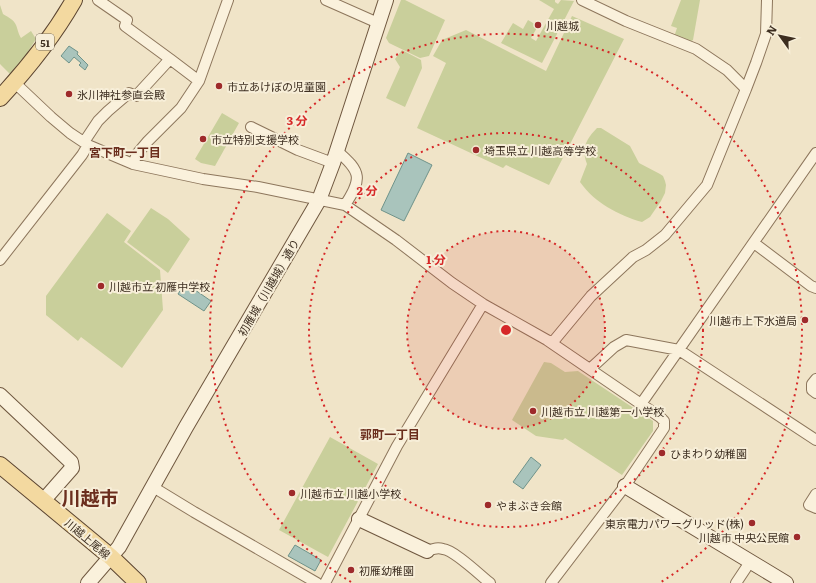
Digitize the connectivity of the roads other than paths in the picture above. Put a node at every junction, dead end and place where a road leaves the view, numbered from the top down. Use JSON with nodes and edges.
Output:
{"nodes":[{"id":1,"x":74,"y":0,"type":"edge"},
{"id":2,"x":98,"y":0,"type":"edge"},
{"id":3,"x":228,"y":0,"type":"edge"},
{"id":4,"x":326,"y":0,"type":"edge"},
{"id":5,"x":386,"y":0,"type":"edge"},
{"id":6,"x":582,"y":0,"type":"edge"},
{"id":7,"x":767,"y":0,"type":"edge"},
{"id":8,"x":378,"y":23,"type":"junction"},
{"id":9,"x":170,"y":59,"type":"junction"},
{"id":10,"x":200,"y":81,"type":"junction"},
{"id":11,"x":15,"y":83,"type":"junction"},
{"id":12,"x":746,"y":89,"type":"junction"},
{"id":13,"x":0,"y":98,"type":"edge"},
{"id":14,"x":251,"y":127,"type":"dead end"},
{"id":15,"x":86,"y":143,"type":"junction"},
{"id":16,"x":816,"y":153,"type":"edge"},
{"id":17,"x":335,"y":157,"type":"junction"},
{"id":18,"x":133,"y":164,"type":"junction"},
{"id":19,"x":319,"y":200,"type":"junction"},
{"id":20,"x":345,"y":205,"type":"junction"},
{"id":21,"x":754,"y":243,"type":"junction"},
{"id":22,"x":0,"y":260,"type":"edge"},
{"id":23,"x":816,"y":288,"type":"edge"},
{"id":24,"x":483,"y":304,"type":"junction"},
{"id":25,"x":552,"y":343,"type":"junction"},
{"id":26,"x":679,"y":350,"type":"junction"},
{"id":27,"x":590,"y":369,"type":"junction"},
{"id":28,"x":816,"y":379,"type":"edge"},
{"id":29,"x":816,"y":393,"type":"edge"},
{"id":30,"x":0,"y":395,"type":"edge"},
{"id":31,"x":642,"y":404,"type":"junction"},
{"id":32,"x":816,"y":440,"type":"edge"},
{"id":33,"x":0,"y":465,"type":"edge"},
{"id":34,"x":624,"y":486,"type":"junction"},
{"id":35,"x":153,"y":487,"type":"junction"},
{"id":36,"x":816,"y":494,"type":"edge"},
{"id":37,"x":43,"y":501,"type":"junction"},
{"id":38,"x":816,"y":508,"type":"edge"},
{"id":39,"x":359,"y":519,"type":"junction"},
{"id":40,"x":427,"y":551,"type":"joint"},
{"id":41,"x":111,"y":557,"type":"junction"},
{"id":42,"x":750,"y":562,"type":"junction"},
{"id":43,"x":88,"y":583,"type":"edge"},
{"id":44,"x":138,"y":583,"type":"edge"},
{"id":45,"x":318,"y":583,"type":"edge"},
{"id":46,"x":325,"y":583,"type":"edge"},
{"id":47,"x":490,"y":583,"type":"edge"},
{"id":48,"x":551,"y":583,"type":"edge"},
{"id":49,"x":736,"y":583,"type":"edge"},
{"id":50,"x":786,"y":583,"type":"edge"}],
"edges":[{"from":1,"to":11,"type":"main road","number":"51"},
{"from":2,"to":9,"type":"street"},
{"from":3,"to":10,"type":"street"},
{"from":4,"to":8,"type":"street"},
{"from":5,"to":8,"type":"street","name":"初雁城（川越城）通り"},
{"from":6,"to":12,"type":"street"},
{"from":7,"to":12,"type":"street"},
{"from":8,"to":17,"type":"street","name":"初雁城（川越城）通り"},
{"from":9,"to":10,"type":"street"},
{"from":9,"to":15,"type":"street"},
{"from":10,"to":18,"type":"street"},
{"from":11,"to":13,"type":"main road","number":"51"},
{"from":11,"to":15,"type":"street"},
{"from":12,"to":25,"type":"street"},
{"from":14,"to":17,"type":"street"},
{"from":15,"to":18,"type":"street"},
{"from":15,"to":22,"type":"street"},
{"from":16,"to":21,"type":"street"},
{"from":17,"to":19,"type":"street","name":"初雁城（川越城）通り"},
{"from":17,"to":20,"type":"street"},
{"from":18,"to":19,"type":"street"},
{"from":19,"to":20,"type":"street"},
{"from":19,"to":35,"type":"street","name":"初雁城（川越城）通り"},
{"from":20,"to":24,"type":"street"},
{"from":21,"to":23,"type":"street"},
{"from":21,"to":26,"type":"street"},
{"from":24,"to":25,"type":"street"},
{"from":24,"to":39,"type":"street"},
{"from":25,"to":27,"type":"street"},
{"from":26,"to":27,"type":"street"},
{"from":26,"to":31,"type":"street"},
{"from":26,"to":32,"type":"street"},
{"from":27,"to":31,"type":"street"},
{"from":28,"to":29,"type":"street"},
{"from":30,"to":37,"type":"street"},
{"from":31,"to":34,"type":"street"},
{"from":33,"to":37,"type":"main road","name":"川越上尾線"},
{"from":34,"to":42,"type":"street"},
{"from":34,"to":48,"type":"street"},
{"from":35,"to":41,"type":"street","name":"初雁城（川越城）通り"},
{"from":35,"to":45,"type":"street"},
{"from":36,"to":38,"type":"street"},
{"from":37,"to":41,"type":"main road","name":"川越上尾線"},
{"from":39,"to":40,"type":"street"},
{"from":39,"to":46,"type":"street"},
{"from":40,"to":47,"type":"street"},
{"from":41,"to":43,"type":"street","name":"初雁城（川越城）通り"},
{"from":41,"to":44,"type":"main road","name":"川越上尾線"},
{"from":42,"to":49,"type":"street"},
{"from":42,"to":50,"type":"street"}]}
